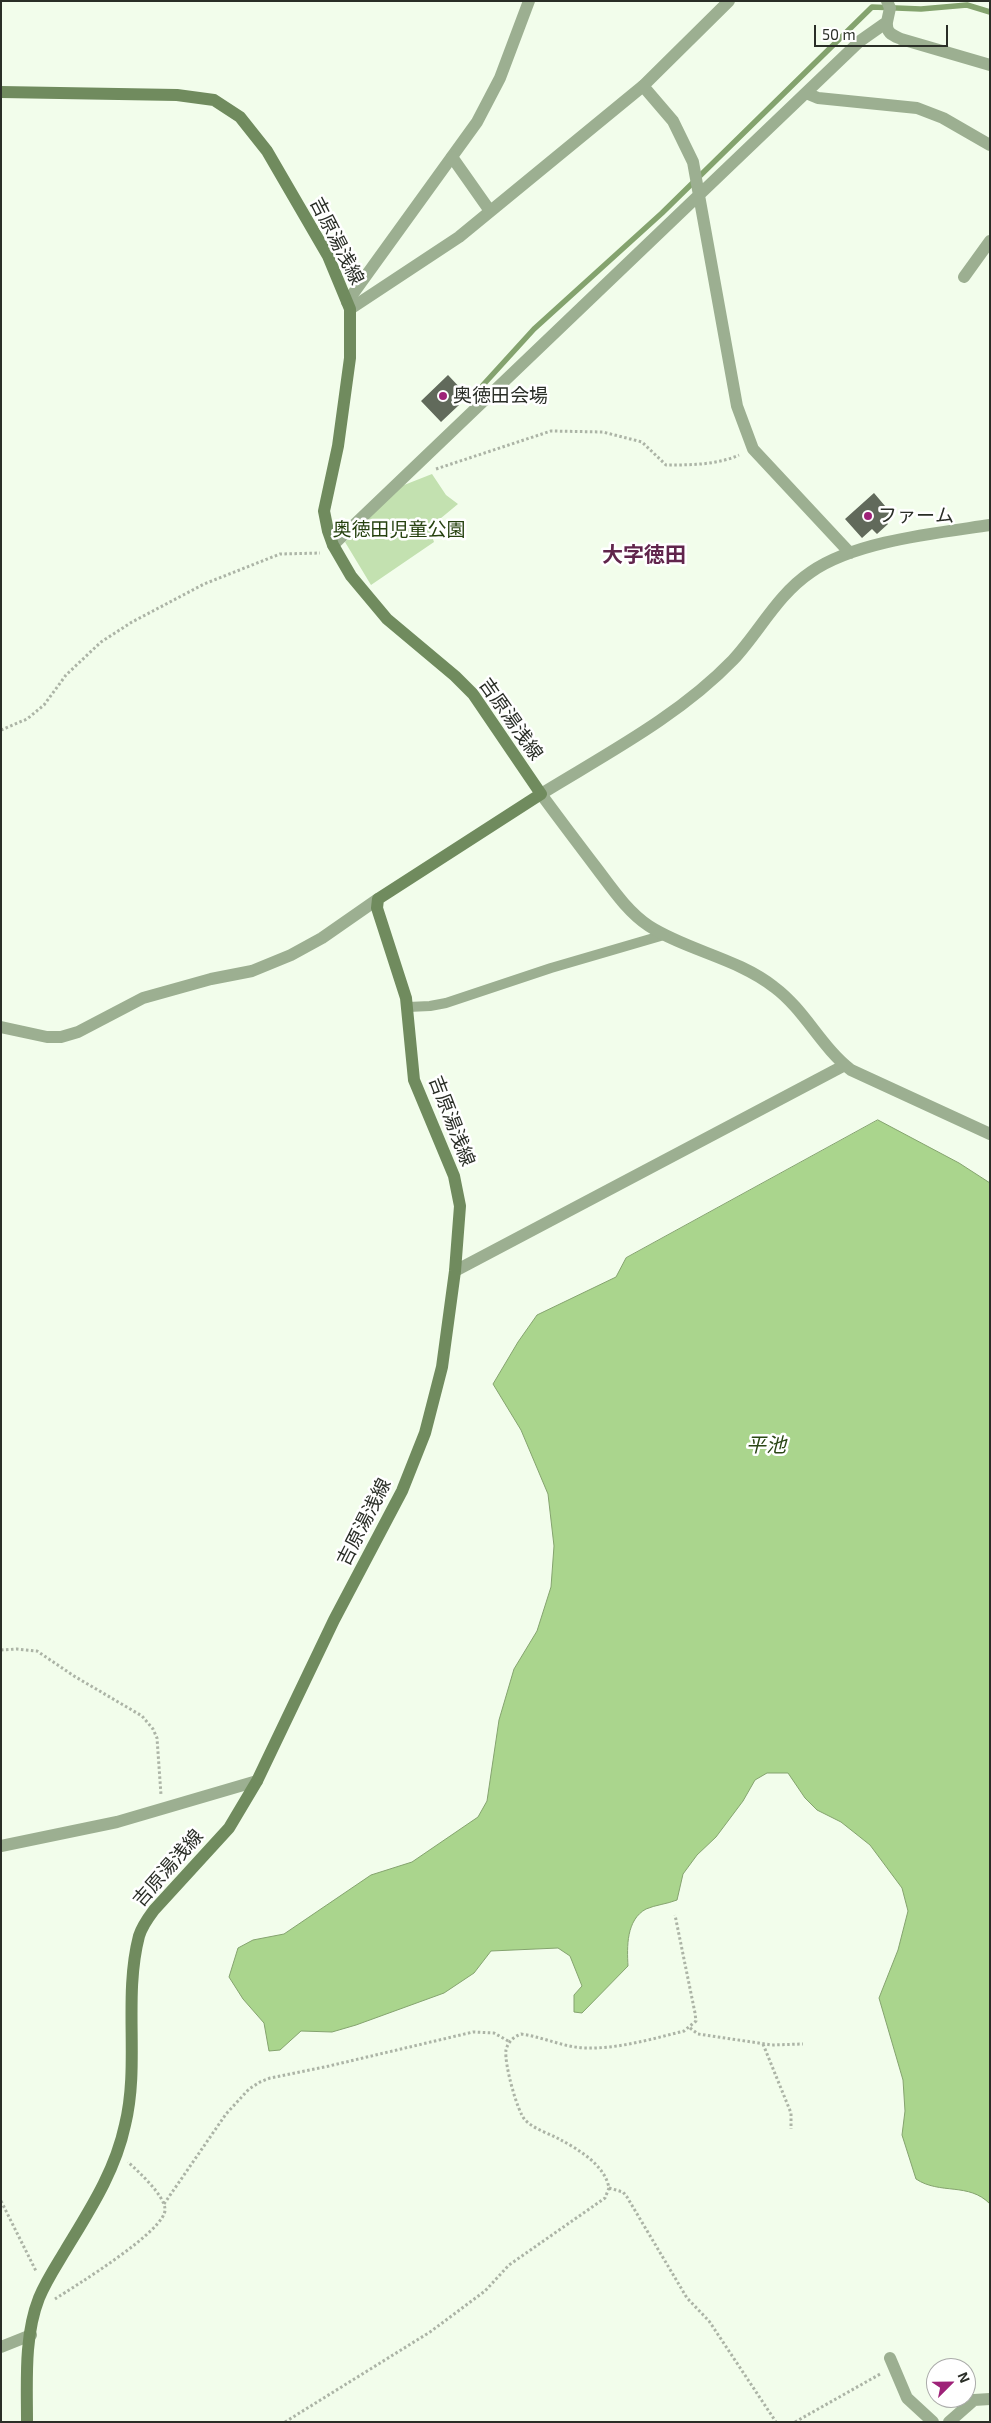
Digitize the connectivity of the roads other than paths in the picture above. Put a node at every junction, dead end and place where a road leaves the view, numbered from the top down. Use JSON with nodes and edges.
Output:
{"nodes":[{"id":1,"x":529,"y":1,"type":"edge"},
{"id":2,"x":729,"y":1,"type":"edge"},
{"id":3,"x":887,"y":1,"type":"edge"},
{"id":4,"x":886,"y":22,"type":"junction"},
{"id":5,"x":990,"y":65,"type":"edge"},
{"id":6,"x":643,"y":86,"type":"junction"},
{"id":7,"x":1,"y":92,"type":"edge"},
{"id":8,"x":806,"y":93,"type":"junction"},
{"id":9,"x":990,"y":145,"type":"edge"},
{"id":10,"x":452,"y":158,"type":"junction"},
{"id":11,"x":700,"y":194,"type":"junction"},
{"id":12,"x":490,"y":212,"type":"junction"},
{"id":13,"x":990,"y":241,"type":"edge"},
{"id":14,"x":964,"y":277,"type":"dead end"},
{"id":15,"x":349,"y":306,"type":"junction"},
{"id":16,"x":990,"y":525,"type":"edge"},
{"id":17,"x":336,"y":550,"type":"junction"},
{"id":18,"x":850,"y":553,"type":"junction"},
{"id":19,"x":540,"y":794,"type":"junction"},
{"id":20,"x":378,"y":899,"type":"junction"},
{"id":21,"x":664,"y":935,"type":"junction"},
{"id":22,"x":408,"y":1007,"type":"junction"},
{"id":23,"x":1,"y":1027,"type":"edge"},
{"id":24,"x":845,"y":1065,"type":"junction"},
{"id":25,"x":990,"y":1134,"type":"edge"},
{"id":26,"x":455,"y":1271,"type":"junction"},
{"id":27,"x":257,"y":1781,"type":"junction"},
{"id":28,"x":1,"y":1846,"type":"edge"},
{"id":29,"x":31,"y":2335,"type":"junction"},
{"id":30,"x":1,"y":2347,"type":"edge"},
{"id":31,"x":892,"y":2363,"type":"road end"},
{"id":32,"x":990,"y":2399,"type":"edge"},
{"id":33,"x":28,"y":2422,"type":"edge"},
{"id":34,"x":933,"y":2422,"type":"edge"},
{"id":35,"x":950,"y":2422,"type":"edge"}],
"edges":[{"from":1,"to":10,"type":"street"},
{"from":2,"to":6,"type":"street"},
{"from":3,"to":4,"type":"street"},
{"from":4,"to":5,"type":"street"},
{"from":4,"to":8,"type":"street"},
{"from":6,"to":11,"type":"street"},
{"from":6,"to":12,"type":"street"},
{"from":7,"to":15,"type":"main road","name":"吉原湯浅線"},
{"from":8,"to":9,"type":"street"},
{"from":8,"to":11,"type":"street"},
{"from":10,"to":12,"type":"street"},
{"from":10,"to":15,"type":"street"},
{"from":11,"to":17,"type":"street"},
{"from":11,"to":18,"type":"street"},
{"from":12,"to":15,"type":"street"},
{"from":13,"to":14,"type":"street"},
{"from":15,"to":17,"type":"main road","name":"吉原湯浅線"},
{"from":16,"to":18,"type":"street"},
{"from":17,"to":19,"type":"main road","name":"吉原湯浅線"},
{"from":18,"to":19,"type":"street"},
{"from":19,"to":20,"type":"main road"},
{"from":19,"to":21,"type":"street"},
{"from":20,"to":22,"type":"main road","name":"吉原湯浅線"},
{"from":20,"to":23,"type":"street"},
{"from":21,"to":22,"type":"lane"},
{"from":21,"to":24,"type":"street"},
{"from":22,"to":26,"type":"main road","name":"吉原湯浅線"},
{"from":24,"to":25,"type":"street"},
{"from":24,"to":26,"type":"street"},
{"from":26,"to":27,"type":"main road","name":"吉原湯浅線"},
{"from":27,"to":28,"type":"street"},
{"from":27,"to":29,"type":"main road","name":"吉原湯浅線"},
{"from":29,"to":30,"type":"street"},
{"from":29,"to":33,"type":"main road","name":"吉原湯浅線"},
{"from":31,"to":34,"type":"street"},
{"from":32,"to":35,"type":"street"}]}
